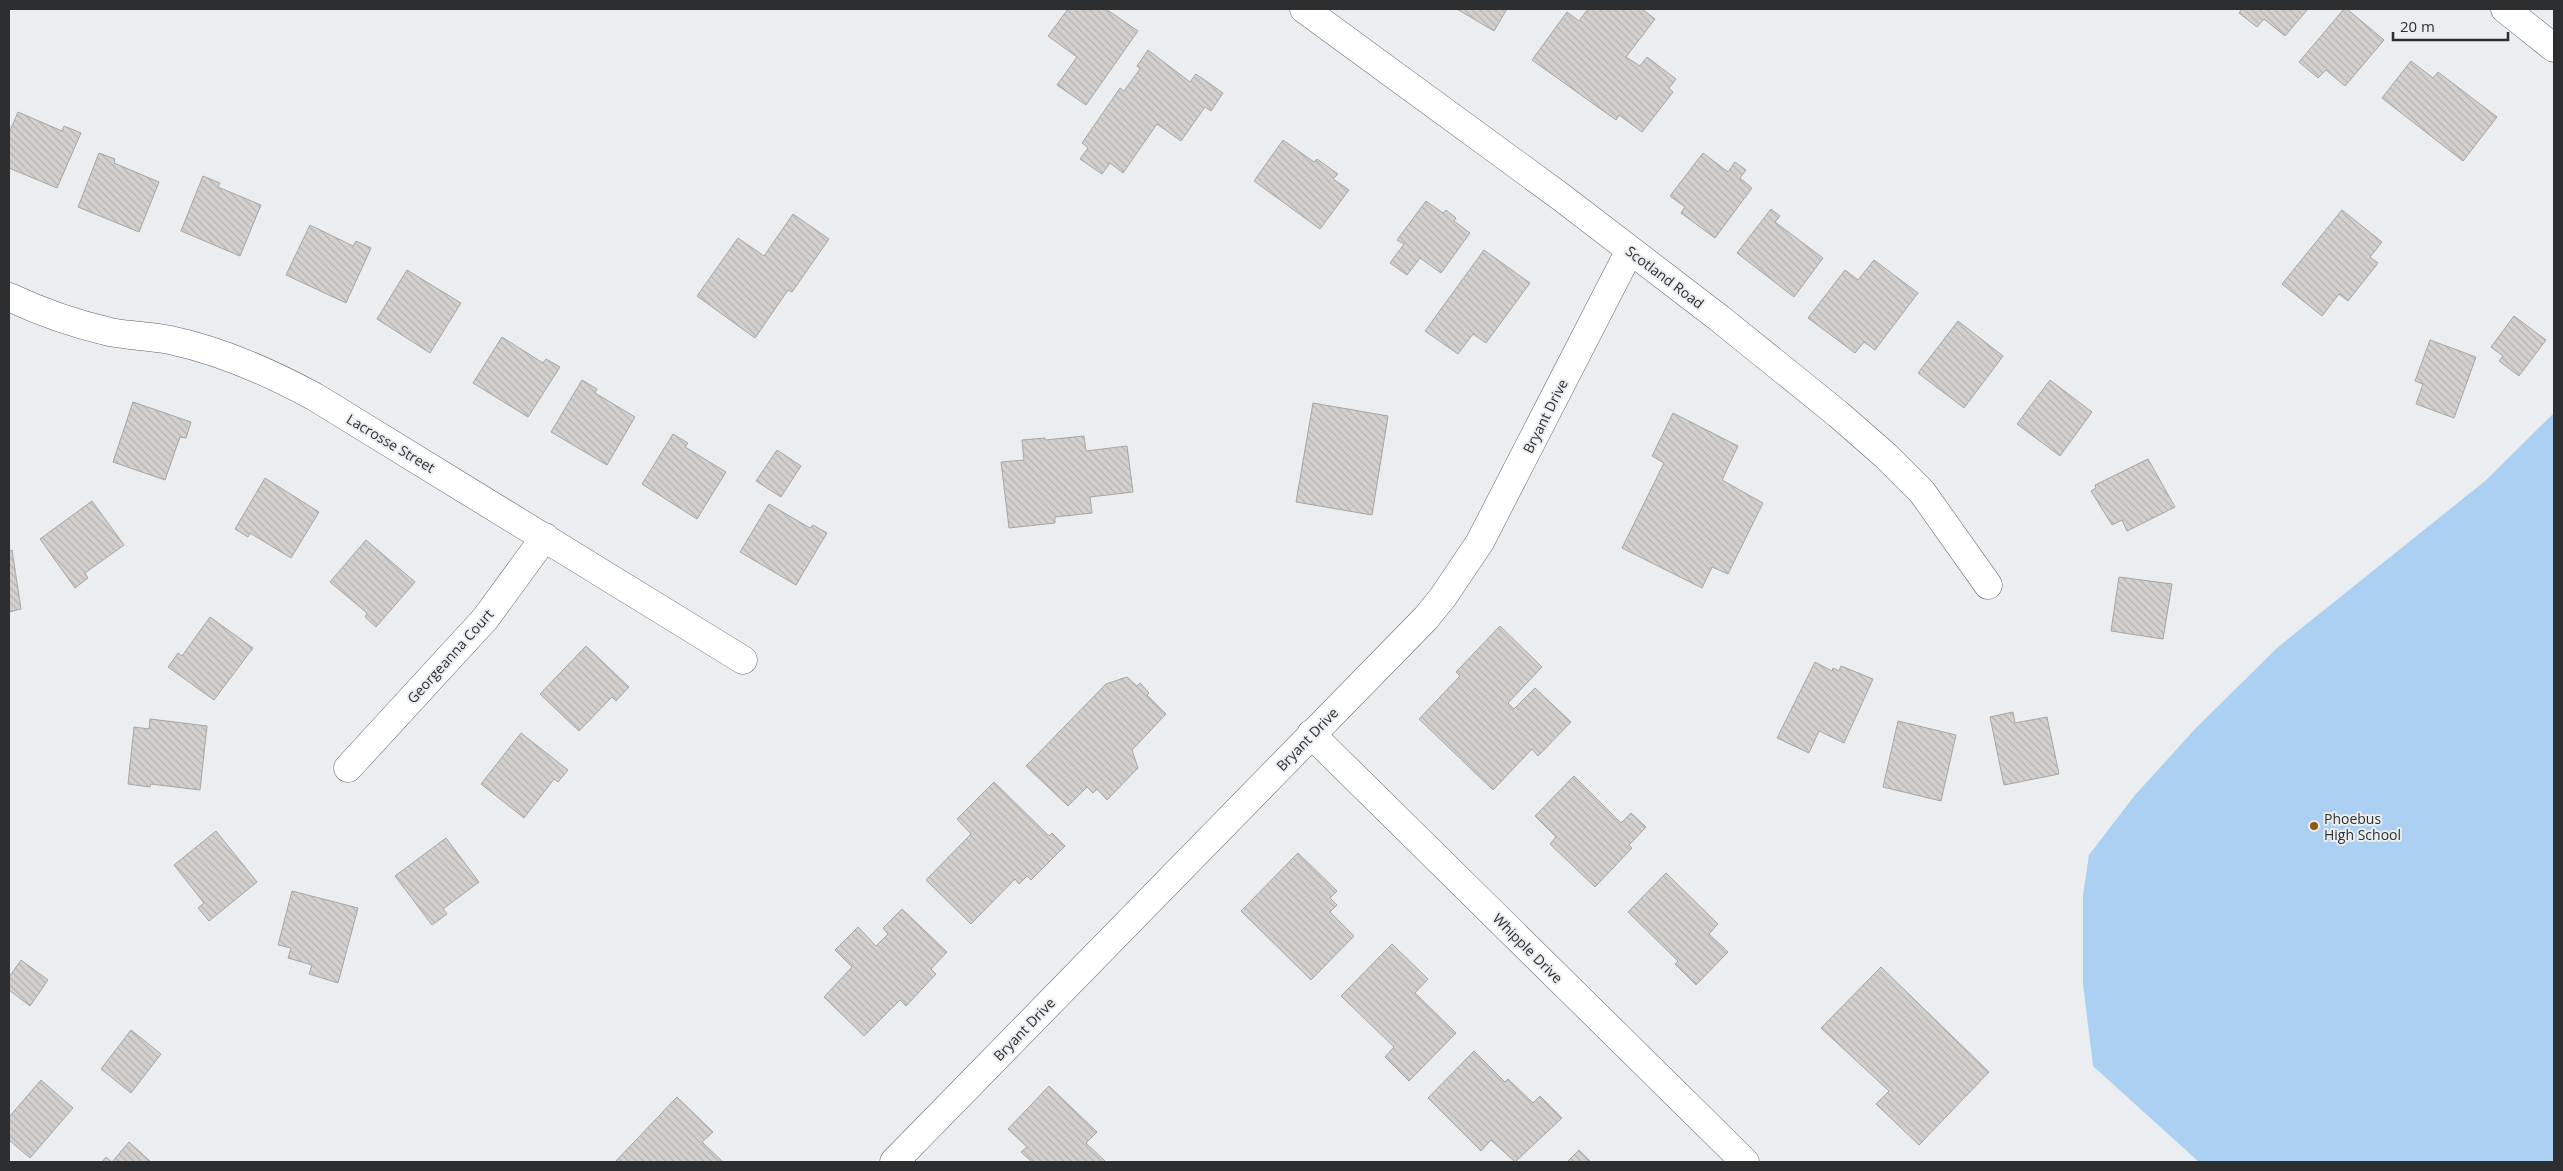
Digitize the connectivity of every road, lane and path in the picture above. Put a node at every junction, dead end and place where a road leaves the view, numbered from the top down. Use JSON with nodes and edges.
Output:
{"nodes":[{"id":1,"x":1304,"y":9,"type":"edge"},
{"id":2,"x":2505,"y":9,"type":"edge"},
{"id":3,"x":2554,"y":48,"type":"edge"},
{"id":4,"x":1630,"y":250,"type":"junction"},
{"id":5,"x":9,"y":297,"type":"edge"},
{"id":6,"x":545,"y":537,"type":"junction"},
{"id":7,"x":1988,"y":585,"type":"dead end"},
{"id":8,"x":743,"y":660,"type":"dead end"},
{"id":9,"x":1312,"y":734,"type":"junction"},
{"id":10,"x":348,"y":768,"type":"dead end"},
{"id":11,"x":899,"y":1161,"type":"edge"},
{"id":12,"x":1745,"y":1162,"type":"edge"}],
"edges":[{"from":1,"to":4,"type":"street","name":"Scotland Road"},
{"from":2,"to":3,"type":"street"},
{"from":4,"to":7,"type":"street","name":"Scotland Road"},
{"from":4,"to":9,"type":"street","name":"Bryant Drive"},
{"from":5,"to":6,"type":"street","name":"Lacrosse Street"},
{"from":6,"to":8,"type":"street","name":"Lacrosse Street"},
{"from":6,"to":10,"type":"street","name":"Georgeanna Court"},
{"from":9,"to":11,"type":"street","name":"Bryant Drive"},
{"from":9,"to":12,"type":"street","name":"Whipple Drive"}]}
